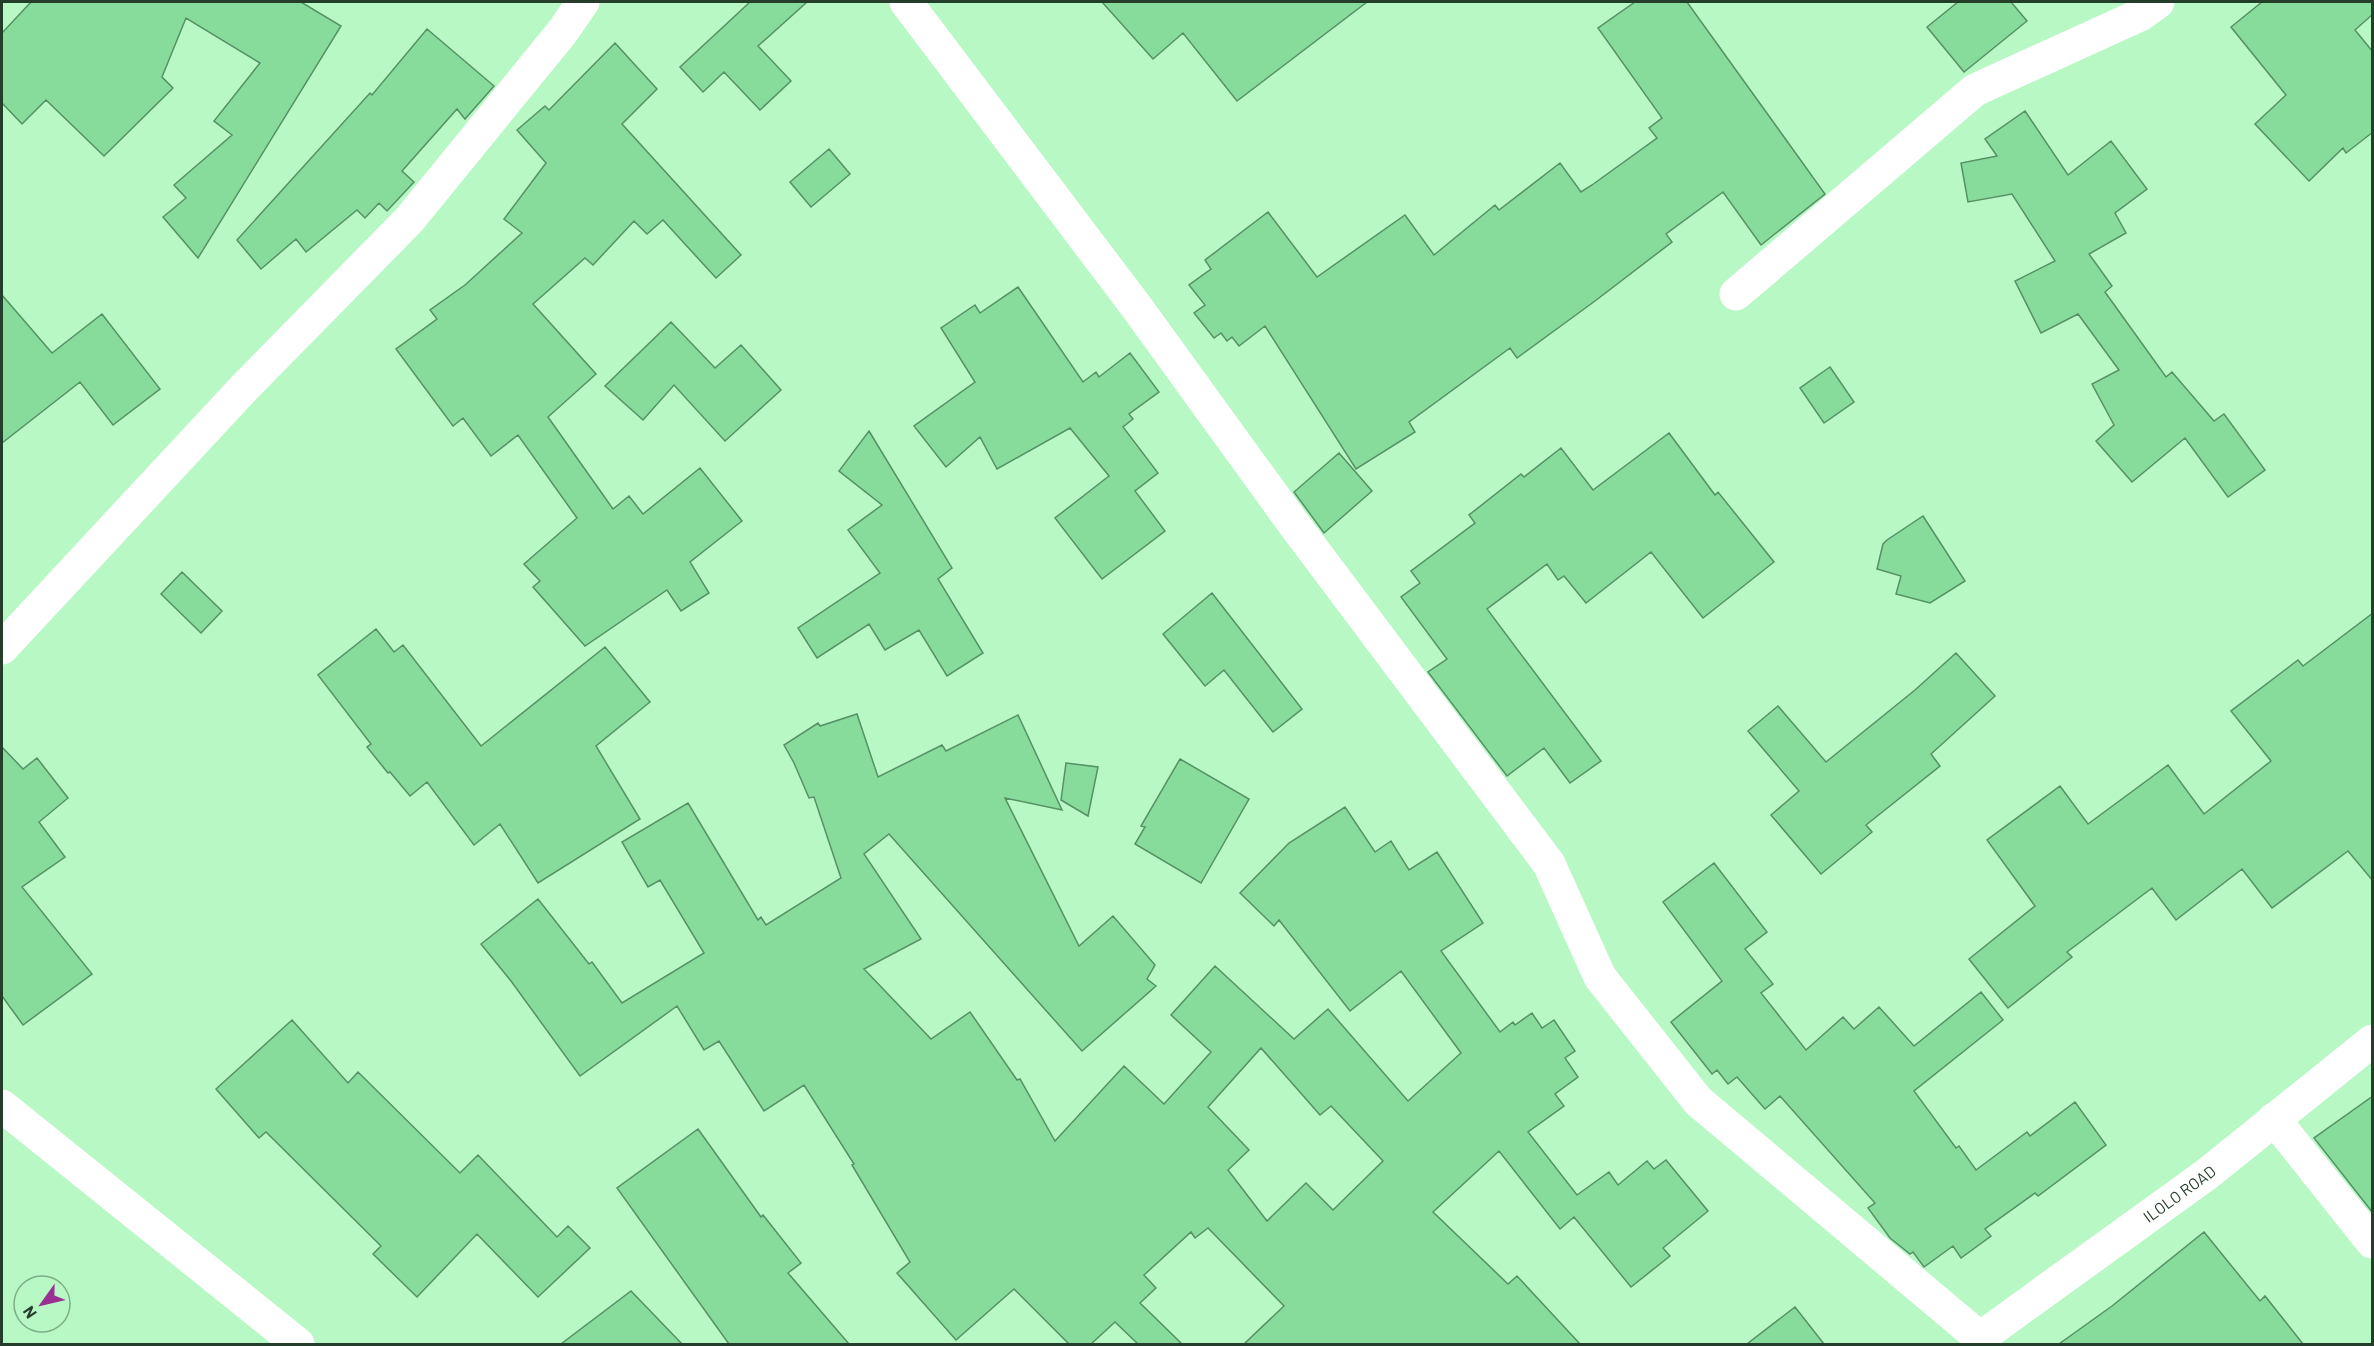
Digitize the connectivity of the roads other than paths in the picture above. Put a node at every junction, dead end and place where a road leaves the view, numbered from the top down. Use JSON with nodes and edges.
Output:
{"nodes":[{"id":1,"x":583,"y":2,"type":"edge"},
{"id":2,"x":906,"y":2,"type":"edge"},
{"id":3,"x":2158,"y":2,"type":"edge"},
{"id":4,"x":1736,"y":294,"type":"dead end"},
{"id":5,"x":2,"y":648,"type":"edge"},
{"id":6,"x":2373,"y":1041,"type":"edge"},
{"id":7,"x":2,"y":1106,"type":"edge"},
{"id":8,"x":2274,"y":1119,"type":"junction"},
{"id":9,"x":2373,"y":1242,"type":"edge"},
{"id":10,"x":1982,"y":1341,"type":"edge"},
{"id":11,"x":298,"y":1344,"type":"edge"}],
"edges":[{"from":1,"to":5,"type":"street"},
{"from":2,"to":10,"type":"street"},
{"from":3,"to":4,"type":"street"},
{"from":6,"to":8,"type":"street","name":"ILOLO ROAD"},
{"from":7,"to":11,"type":"street"},
{"from":8,"to":9,"type":"street"},
{"from":8,"to":10,"type":"street","name":"ILOLO ROAD"}]}
